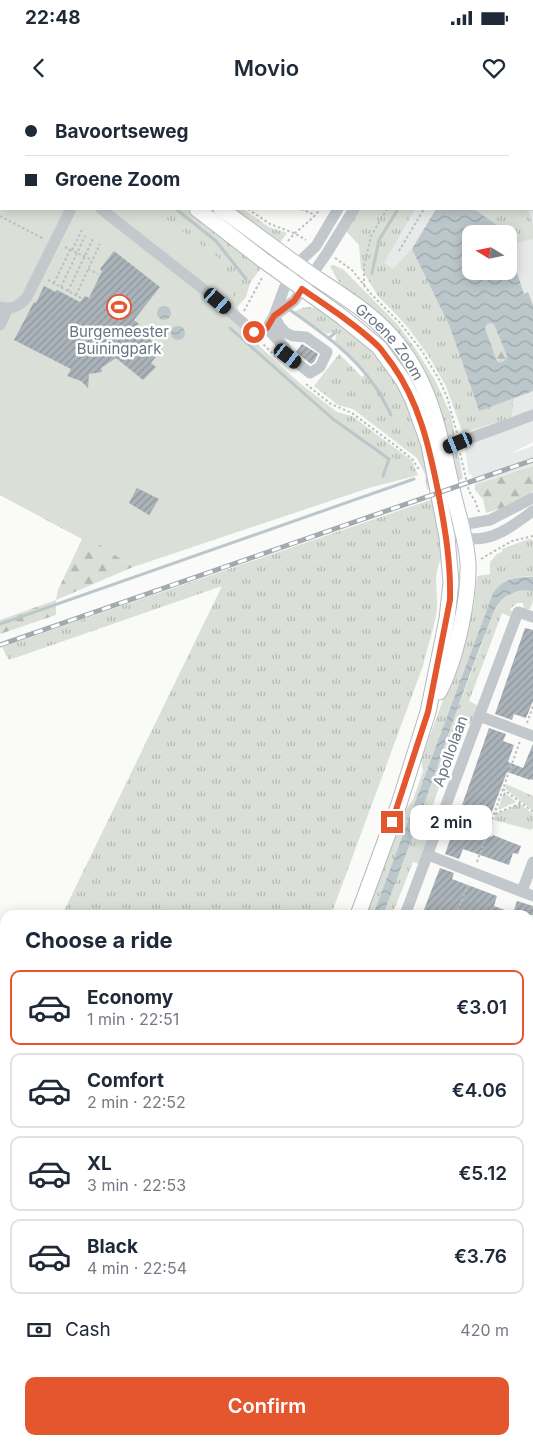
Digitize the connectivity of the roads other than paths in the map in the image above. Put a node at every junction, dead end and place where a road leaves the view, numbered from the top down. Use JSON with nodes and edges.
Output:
{"nodes":[{"id":1,"x":70,"y":210,"type":"edge"},
{"id":2,"x":103,"y":210,"type":"edge"},
{"id":3,"x":198,"y":210,"type":"edge"},
{"id":4,"x":223,"y":210,"type":"edge"},
{"id":5,"x":337,"y":210,"type":"edge"},
{"id":6,"x":353,"y":210,"type":"edge"},
{"id":7,"x":297,"y":264,"type":"junction"},
{"id":8,"x":312,"y":275,"type":"junction"},
{"id":9,"x":288,"y":278,"type":"junction"},
{"id":10,"x":302,"y":289,"type":"junction"},
{"id":11,"x":4,"y":308,"type":"edge"},
{"id":12,"x":274,"y":316,"type":"junction"},
{"id":13,"x":0,"y":325,"type":"edge"},
{"id":14,"x":267,"y":328,"type":"junction"},
{"id":15,"x":533,"y":415,"type":"edge"},
{"id":16,"x":444,"y":448,"type":"junction"},
{"id":17,"x":533,"y":498,"type":"edge"},
{"id":18,"x":533,"y":511,"type":"edge"},
{"id":19,"x":463,"y":532,"type":"junction"},
{"id":20,"x":447,"y":537,"type":"junction"},
{"id":21,"x":533,"y":617,"type":"edge"},
{"id":22,"x":428,"y":712,"type":"junction"},
{"id":23,"x":479,"y":716,"type":"junction"},
{"id":24,"x":528,"y":734,"type":"edge"},
{"id":25,"x":428,"y":855,"type":"junction"},
{"id":26,"x":533,"y":862,"type":"edge"},
{"id":27,"x":528,"y":894,"type":"edge"},
{"id":28,"x":360,"y":910,"type":"edge"},
{"id":29,"x":407,"y":910,"type":"edge"}],
"edges":[{"from":1,"to":11,"type":"street"},
{"from":2,"to":14,"type":"street"},
{"from":3,"to":9,"type":"main road","name":"Groene Zoom"},
{"from":4,"to":7,"type":"main road","name":"Groene Zoom"},
{"from":5,"to":7,"type":"street"},
{"from":6,"to":8,"type":"street"},
{"from":7,"to":8,"type":"main road","name":"Groene Zoom"},
{"from":7,"to":9,"type":"street"},
{"from":8,"to":10,"type":"street"},
{"from":8,"to":16,"type":"main road","name":"Groene Zoom"},
{"from":9,"to":10,"type":"main road","name":"Groene Zoom"},
{"from":9,"to":12,"type":"street"},
{"from":10,"to":12,"type":"street"},
{"from":10,"to":20,"type":"main road","name":"Groene Zoom"},
{"from":11,"to":13,"type":"street"},
{"from":12,"to":14,"type":"street"},
{"from":12,"to":14,"type":"street"},
{"from":15,"to":16,"type":"street"},
{"from":16,"to":19,"type":"main road","name":"Groene Zoom"},
{"from":17,"to":19,"type":"street"},
{"from":18,"to":19,"type":"street"},
{"from":19,"to":20,"type":"main road"},
{"from":19,"to":22,"type":"main road","name":"Groene Zoom"},
{"from":20,"to":22,"type":"main road","name":"Groene Zoom"},
{"from":21,"to":23,"type":"street","name":"Apollolaan"},
{"from":22,"to":28,"type":"main road","name":"Groene Zoom"},
{"from":23,"to":24,"type":"street"},
{"from":23,"to":25,"type":"street","name":"Apollolaan"},
{"from":25,"to":27,"type":"street"},
{"from":25,"to":29,"type":"street","name":"Apollolaan"},
{"from":26,"to":27,"type":"street"}]}
